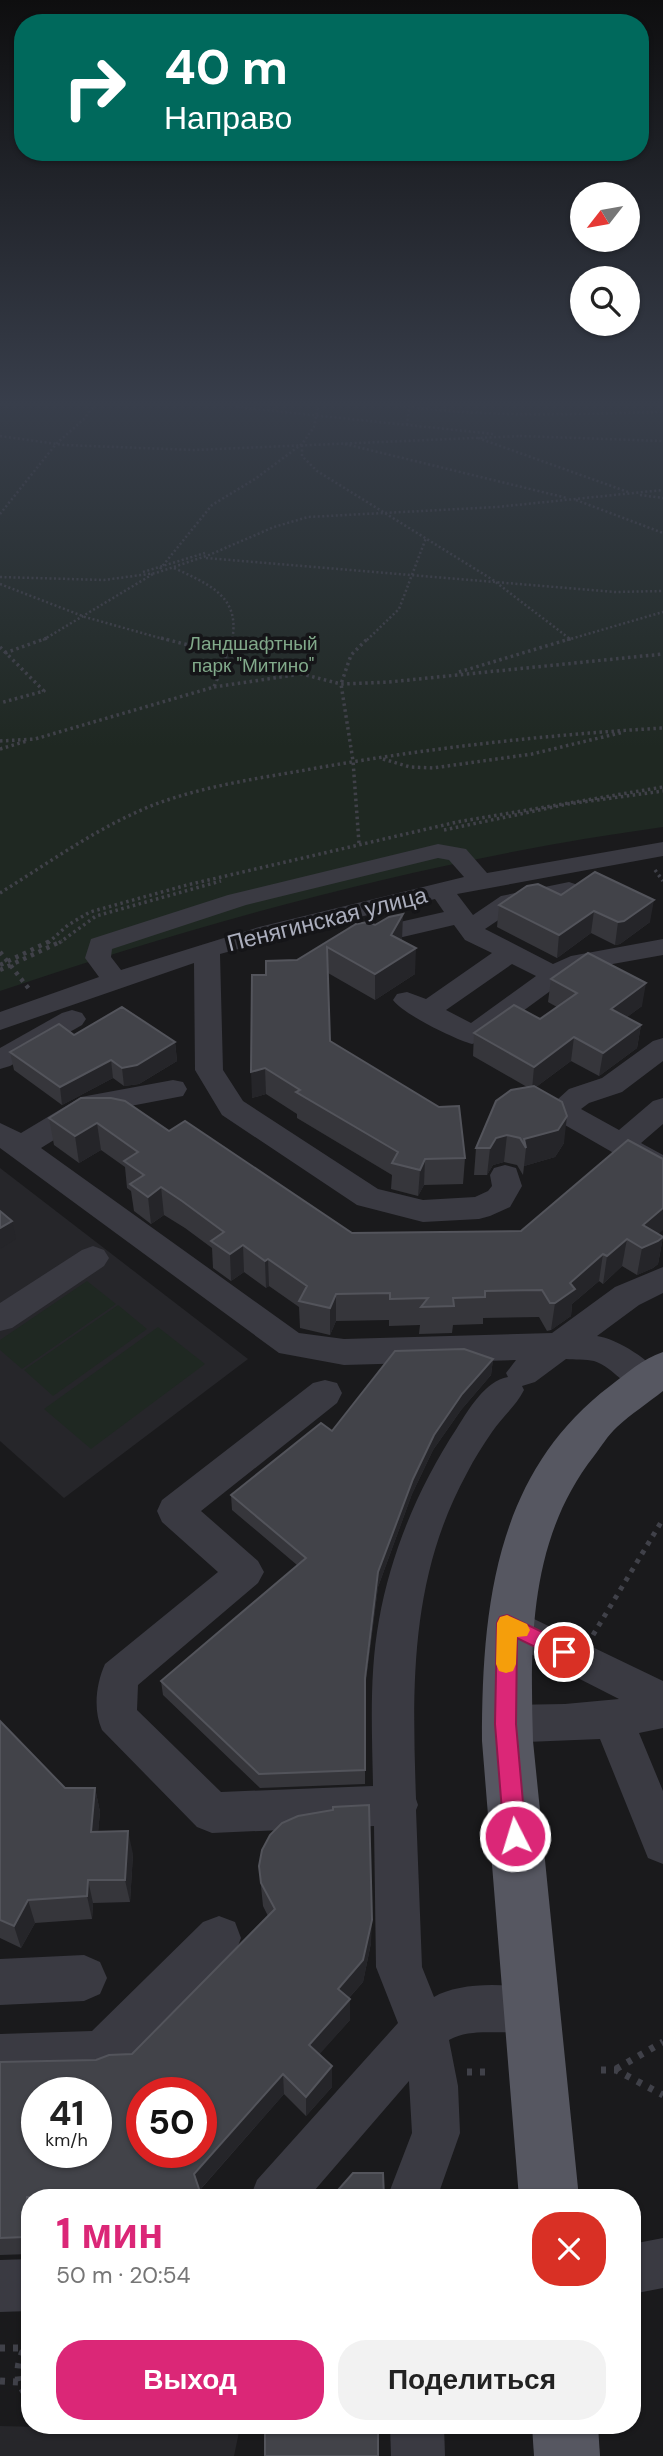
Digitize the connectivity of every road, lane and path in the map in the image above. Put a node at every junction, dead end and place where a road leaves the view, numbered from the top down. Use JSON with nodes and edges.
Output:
{"nodes":[{"id":1,"x":202,"y":518,"type":"edge"},
{"id":2,"x":299,"y":518,"type":"edge"},
{"id":3,"x":312,"y":518,"type":"edge"},
{"id":4,"x":392,"y":518,"type":"edge"},
{"id":5,"x":628,"y":518,"type":"edge"},
{"id":6,"x":663,"y":533,"type":"edge"},
{"id":7,"x":426,"y":538,"type":"junction"},
{"id":8,"x":194,"y":557,"type":"junction"},
{"id":9,"x":202,"y":558,"type":"junction"},
{"id":10,"x":172,"y":567,"type":"junction"},
{"id":11,"x":161,"y":568,"type":"junction"},
{"id":12,"x":156,"y":573,"type":"junction"},
{"id":13,"x":414,"y":574,"type":"junction"},
{"id":14,"x":0,"y":576,"type":"edge"},
{"id":15,"x":493,"y":580,"type":"junction"},
{"id":16,"x":0,"y":584,"type":"edge"},
{"id":17,"x":663,"y":591,"type":"edge"},
{"id":18,"x":663,"y":612,"type":"edge"},
{"id":19,"x":85,"y":617,"type":"junction"},
{"id":20,"x":570,"y":639,"type":"junction"},
{"id":21,"x":0,"y":647,"type":"edge"},
{"id":22,"x":5,"y":653,"type":"junction"},
{"id":23,"x":663,"y":653,"type":"edge"},
{"id":24,"x":227,"y":657,"type":"junction"},
{"id":25,"x":298,"y":674,"type":"junction"},
{"id":26,"x":447,"y":675,"type":"junction"},
{"id":27,"x":341,"y":684,"type":"junction"},
{"id":28,"x":214,"y":687,"type":"junction"},
{"id":29,"x":0,"y":703,"type":"edge"},
{"id":30,"x":635,"y":729,"type":"junction"},
{"id":31,"x":662,"y":729,"type":"edge"},
{"id":32,"x":34,"y":739,"type":"junction"},
{"id":33,"x":0,"y":741,"type":"edge"},
{"id":34,"x":0,"y":749,"type":"edge"},
{"id":35,"x":379,"y":758,"type":"junction"},
{"id":36,"x":353,"y":761,"type":"junction"},
{"id":37,"x":360,"y":847,"type":"dead end"},
{"id":38,"x":663,"y":849,"type":"edge"},
{"id":39,"x":481,"y":881,"type":"junction"},
{"id":40,"x":442,"y":890,"type":"junction"},
{"id":41,"x":569,"y":890,"type":"edge"},
{"id":42,"x":0,"y":893,"type":"edge"},
{"id":43,"x":465,"y":922,"type":"junction"},
{"id":44,"x":663,"y":947,"type":"edge"},
{"id":45,"x":333,"y":949,"type":"edge"},
{"id":46,"x":207,"y":950,"type":"junction"},
{"id":47,"x":0,"y":952,"type":"edge"},
{"id":48,"x":511,"y":952,"type":"junction"},
{"id":49,"x":555,"y":975,"type":"junction"},
{"id":50,"x":116,"y":981,"type":"junction"},
{"id":51,"x":30,"y":989,"type":"dead end"},
{"id":52,"x":72,"y":1019,"type":"dead end"},
{"id":53,"x":0,"y":1021,"type":"edge"},
{"id":54,"x":663,"y":1047,"type":"edge"},
{"id":55,"x":0,"y":1060,"type":"edge"},
{"id":56,"x":173,"y":1089,"type":"dead end"},
{"id":57,"x":663,"y":1108,"type":"edge"},
{"id":58,"x":10,"y":1140,"type":"edge"},
{"id":59,"x":621,"y":1144,"type":"junction"},
{"id":60,"x":663,"y":1168,"type":"edge"},
{"id":61,"x":505,"y":1175,"type":"dead end"},
{"id":62,"x":93,"y":1258,"type":"dead end"},
{"id":63,"x":663,"y":1279,"type":"edge"},
{"id":64,"x":0,"y":1319,"type":"edge"},
{"id":65,"x":557,"y":1346,"type":"junction"},
{"id":66,"x":655,"y":1374,"type":"edge"},
{"id":67,"x":325,"y":1393,"type":"dead end"},
{"id":68,"x":663,"y":1519,"type":"edge"},
{"id":69,"x":507,"y":1623,"type":"junction"},
{"id":70,"x":579,"y":1659,"type":"junction"},
{"id":71,"x":663,"y":1701,"type":"edge"},
{"id":72,"x":663,"y":1710,"type":"edge"},
{"id":73,"x":613,"y":1720,"type":"junction"},
{"id":74,"x":505,"y":1724,"type":"junction"},
{"id":75,"x":397,"y":1805,"type":"junction"},
{"id":76,"x":663,"y":1843,"type":"edge"},
{"id":77,"x":219,"y":1938,"type":"dead end"},
{"id":78,"x":84,"y":1978,"type":"dead end"},
{"id":79,"x":0,"y":1982,"type":"edge"},
{"id":80,"x":531,"y":2010,"type":"junction"},
{"id":81,"x":424,"y":2029,"type":"junction"},
{"id":82,"x":663,"y":2042,"type":"edge"},
{"id":83,"x":0,"y":2059,"type":"edge"},
{"id":84,"x":601,"y":2070,"type":"dead end"},
{"id":85,"x":616,"y":2070,"type":"junction"},
{"id":86,"x":459,"y":2072,"type":"dead end"},
{"id":87,"x":486,"y":2072,"type":"dead end"},
{"id":88,"x":663,"y":2095,"type":"edge"},
{"id":89,"x":283,"y":2189,"type":"edge"},
{"id":90,"x":415,"y":2189,"type":"edge"},
{"id":91,"x":548,"y":2189,"type":"edge"},
{"id":92,"x":663,"y":2263,"type":"edge"},
{"id":93,"x":641,"y":2267,"type":"edge"},
{"id":94,"x":21,"y":2285,"type":"edge"},
{"id":95,"x":0,"y":2286,"type":"edge"},
{"id":96,"x":0,"y":2348,"type":"edge"},
{"id":97,"x":21,"y":2348,"type":"edge"},
{"id":98,"x":21,"y":2354,"type":"edge"},
{"id":99,"x":0,"y":2381,"type":"edge"},
{"id":100,"x":19,"y":2382,"type":"junction"},
{"id":101,"x":21,"y":2385,"type":"edge"},
{"id":102,"x":417,"y":2434,"type":"edge"},
{"id":103,"x":566,"y":2434,"type":"edge"},
{"id":104,"x":418,"y":2456,"type":"edge"},
{"id":105,"x":567,"y":2456,"type":"edge"}],
"edges":[{"from":1,"to":11,"type":"path"},
{"from":2,"to":8,"type":"path"},
{"from":3,"to":9,"type":"path"},
{"from":4,"to":7,"type":"path"},
{"from":5,"to":6,"type":"path"},
{"from":7,"to":13,"type":"path"},
{"from":7,"to":15,"type":"path"},
{"from":8,"to":9,"type":"path"},
{"from":8,"to":10,"type":"path"},
{"from":9,"to":10,"type":"path"},
{"from":9,"to":13,"type":"path"},
{"from":10,"to":11,"type":"path"},
{"from":10,"to":12,"type":"path"},
{"from":10,"to":24,"type":"path"},
{"from":11,"to":12,"type":"path"},
{"from":11,"to":14,"type":"path"},
{"from":12,"to":14,"type":"path"},
{"from":12,"to":19,"type":"path"},
{"from":13,"to":15,"type":"path"},
{"from":13,"to":27,"type":"path"},
{"from":15,"to":17,"type":"path"},
{"from":15,"to":20,"type":"path"},
{"from":16,"to":19,"type":"path"},
{"from":18,"to":20,"type":"path"},
{"from":19,"to":22,"type":"path"},
{"from":19,"to":24,"type":"path"},
{"from":20,"to":26,"type":"path"},
{"from":21,"to":22,"type":"path"},
{"from":22,"to":29,"type":"path"},
{"from":23,"to":26,"type":"path"},
{"from":24,"to":25,"type":"path"},
{"from":24,"to":28,"type":"path"},
{"from":25,"to":27,"type":"path"},
{"from":25,"to":28,"type":"path"},
{"from":26,"to":27,"type":"path"},
{"from":27,"to":36,"type":"path"},
{"from":28,"to":32,"type":"path"},
{"from":30,"to":31,"type":"path"},
{"from":30,"to":35,"type":"path"},
{"from":30,"to":35,"type":"path"},
{"from":32,"to":33,"type":"path"},
{"from":32,"to":34,"type":"path"},
{"from":35,"to":36,"type":"path"},
{"from":36,"to":37,"type":"path"},
{"from":36,"to":42,"type":"path"},
{"from":38,"to":39,"type":"street","name":"Пенягинская улица"},
{"from":39,"to":40,"type":"street","name":"Пенягинская улица"},
{"from":39,"to":50,"type":"street"},
{"from":40,"to":43,"type":"street"},
{"from":40,"to":46,"type":"street","name":"Пенягинская улица"},
{"from":41,"to":43,"type":"street"},
{"from":43,"to":45,"type":"street"},
{"from":43,"to":48,"type":"street"},
{"from":44,"to":49,"type":"street"},
{"from":46,"to":50,"type":"street","name":"Пенягинская улица"},
{"from":46,"to":61,"type":"street"},
{"from":47,"to":51,"type":"path"},
{"from":48,"to":49,"type":"street"},
{"from":48,"to":49,"type":"street"},
{"from":50,"to":53,"type":"street","name":"Пенягинская улица"},
{"from":52,"to":55,"type":"street"},
{"from":54,"to":59,"type":"street"},
{"from":56,"to":58,"type":"street"},
{"from":57,"to":59,"type":"street"},
{"from":58,"to":65,"type":"street"},
{"from":59,"to":60,"type":"street"},
{"from":62,"to":64,"type":"street"},
{"from":63,"to":65,"type":"street"},
{"from":65,"to":66,"type":"street"},
{"from":65,"to":75,"type":"street"},
{"from":66,"to":69,"type":"main road"},
{"from":67,"to":75,"type":"street"},
{"from":68,"to":70,"type":"path"},
{"from":69,"to":70,"type":"street"},
{"from":69,"to":74,"type":"main road"},
{"from":70,"to":71,"type":"street"},
{"from":72,"to":73,"type":"street"},
{"from":73,"to":74,"type":"street"},
{"from":73,"to":76,"type":"street"},
{"from":74,"to":80,"type":"main road"},
{"from":75,"to":81,"type":"street"},
{"from":77,"to":83,"type":"street"},
{"from":78,"to":79,"type":"street"},
{"from":80,"to":81,"type":"street"},
{"from":80,"to":91,"type":"main road"},
{"from":81,"to":89,"type":"street"},
{"from":81,"to":90,"type":"street"},
{"from":82,"to":85,"type":"path"},
{"from":84,"to":85,"type":"path"},
{"from":85,"to":88,"type":"path"},
{"from":86,"to":87,"type":"path"},
{"from":92,"to":93,"type":"street"},
{"from":94,"to":95,"type":"street"},
{"from":96,"to":97,"type":"path"},
{"from":98,"to":100,"type":"path"},
{"from":99,"to":100,"type":"path"},
{"from":100,"to":101,"type":"path"},
{"from":102,"to":104,"type":"street"},
{"from":103,"to":105,"type":"main road"}]}
